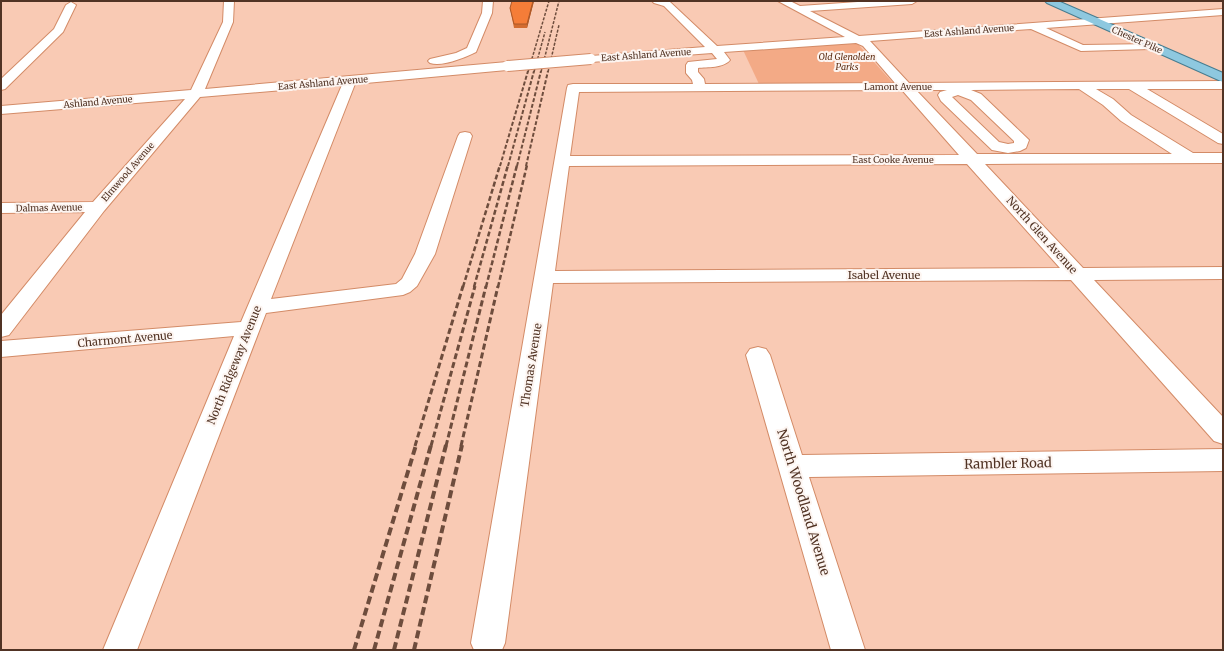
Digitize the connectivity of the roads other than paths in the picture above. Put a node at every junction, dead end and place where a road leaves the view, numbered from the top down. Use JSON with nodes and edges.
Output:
{"nodes":[{"id":1,"x":229,"y":1,"type":"edge"},
{"id":2,"x":488,"y":1,"type":"edge"},
{"id":3,"x":657,"y":1,"type":"edge"},
{"id":4,"x":783,"y":1,"type":"edge"},
{"id":5,"x":912,"y":1,"type":"edge"},
{"id":6,"x":1050,"y":1,"type":"edge"},
{"id":7,"x":71,"y":5,"type":"dead end"},
{"id":8,"x":1181,"y":6,"type":"dead end"},
{"id":9,"x":798,"y":9,"type":"junction"},
{"id":10,"x":1223,"y":12,"type":"edge"},
{"id":11,"x":1203,"y":14,"type":"junction"},
{"id":12,"x":1145,"y":18,"type":"junction"},
{"id":13,"x":1096,"y":21,"type":"junction"},
{"id":14,"x":1190,"y":23,"type":"dead end"},
{"id":15,"x":1031,"y":26,"type":"junction"},
{"id":16,"x":859,"y":39,"type":"junction"},
{"id":17,"x":1150,"y":46,"type":"junction"},
{"id":18,"x":711,"y":47,"type":"junction"},
{"id":19,"x":425,"y":62,"type":"dead end"},
{"id":20,"x":414,"y":64,"type":"dead end"},
{"id":21,"x":401,"y":76,"type":"junction"},
{"id":22,"x":1223,"y":78,"type":"edge"},
{"id":23,"x":350,"y":81,"type":"junction"},
{"id":24,"x":1223,"y":85,"type":"edge"},
{"id":25,"x":1,"y":86,"type":"edge"},
{"id":26,"x":1082,"y":86,"type":"junction"},
{"id":27,"x":1132,"y":86,"type":"junction"},
{"id":28,"x":906,"y":87,"type":"junction"},
{"id":29,"x":573,"y":88,"type":"joint"},
{"id":30,"x":700,"y":88,"type":"junction"},
{"id":31,"x":955,"y":89,"type":"junction"},
{"id":32,"x":196,"y":94,"type":"junction"},
{"id":33,"x":1,"y":110,"type":"edge"},
{"id":34,"x":465,"y":136,"type":"dead end"},
{"id":35,"x":1223,"y":140,"type":"edge"},
{"id":36,"x":1057,"y":144,"type":"dead end"},
{"id":37,"x":1024,"y":149,"type":"junction"},
{"id":38,"x":1189,"y":158,"type":"junction"},
{"id":39,"x":1223,"y":158,"type":"edge"},
{"id":40,"x":974,"y":159,"type":"junction"},
{"id":41,"x":1086,"y":159,"type":"junction"},
{"id":42,"x":562,"y":161,"type":"junction"},
{"id":43,"x":98,"y":207,"type":"junction"},
{"id":44,"x":1,"y":208,"type":"edge"},
{"id":45,"x":1223,"y":273,"type":"edge"},
{"id":46,"x":1077,"y":274,"type":"junction"},
{"id":47,"x":544,"y":277,"type":"junction"},
{"id":48,"x":253,"y":318,"type":"junction"},
{"id":49,"x":1,"y":330,"type":"edge"},
{"id":50,"x":1,"y":349,"type":"edge"},
{"id":51,"x":758,"y":355,"type":"dead end"},
{"id":52,"x":1223,"y":434,"type":"edge"},
{"id":53,"x":1223,"y":460,"type":"edge"},
{"id":54,"x":793,"y":466,"type":"junction"},
{"id":55,"x":488,"y":643,"type":"dead end"},
{"id":56,"x":120,"y":650,"type":"edge"},
{"id":57,"x":848,"y":650,"type":"edge"}],
"edges":[{"from":1,"to":32,"type":"street","name":"Elmwood Avenue"},
{"from":2,"to":19,"type":"street"},
{"from":3,"to":18,"type":"street"},
{"from":4,"to":9,"type":"street","name":"North Glen Avenue"},
{"from":5,"to":9,"type":"street"},
{"from":6,"to":13,"type":"main road","name":"Chester Pike"},
{"from":7,"to":25,"type":"street"},
{"from":8,"to":11,"type":"street"},
{"from":9,"to":16,"type":"street","name":"North Glen Avenue"},
{"from":10,"to":11,"type":"street","name":"East Ashland Avenue"},
{"from":11,"to":12,"type":"street","name":"East Ashland Avenue"},
{"from":12,"to":13,"type":"street","name":"East Ashland Avenue"},
{"from":12,"to":14,"type":"street"},
{"from":13,"to":15,"type":"street","name":"East Ashland Avenue"},
{"from":13,"to":17,"type":"main road","name":"Chester Pike"},
{"from":15,"to":16,"type":"street","name":"East Ashland Avenue"},
{"from":15,"to":17,"type":"street"},
{"from":16,"to":18,"type":"street","name":"East Ashland Avenue"},
{"from":16,"to":28,"type":"street","name":"North Glen Avenue"},
{"from":17,"to":22,"type":"main road","name":"Chester Pike"},
{"from":18,"to":21,"type":"street","name":"East Ashland Avenue","bridge":true},
{"from":18,"to":30,"type":"street"},
{"from":20,"to":21,"type":"street"},
{"from":21,"to":23,"type":"street","name":"East Ashland Avenue"},
{"from":23,"to":32,"type":"street","name":"East Ashland Avenue"},
{"from":23,"to":48,"type":"street","name":"North Ridgeway Avenue"},
{"from":24,"to":27,"type":"street","name":"Lamont Avenue"},
{"from":26,"to":27,"type":"street","name":"Lamont Avenue"},
{"from":26,"to":31,"type":"street","name":"Lamont Avenue"},
{"from":26,"to":38,"type":"street"},
{"from":27,"to":35,"type":"street"},
{"from":28,"to":30,"type":"street","name":"Lamont Avenue"},
{"from":28,"to":31,"type":"street","name":"Lamont Avenue"},
{"from":28,"to":40,"type":"street","name":"North Glen Avenue"},
{"from":29,"to":30,"type":"street","name":"Lamont Avenue"},
{"from":29,"to":42,"type":"street","name":"Thomas Avenue"},
{"from":31,"to":37,"type":"street"},
{"from":31,"to":37,"type":"street"},
{"from":32,"to":33,"type":"street","name":"Ashland Avenue"},
{"from":32,"to":43,"type":"street","name":"Elmwood Avenue"},
{"from":34,"to":48,"type":"street","name":"Charmont Avenue"},
{"from":36,"to":41,"type":"street"},
{"from":37,"to":40,"type":"street","name":"East Cooke Avenue"},
{"from":37,"to":41,"type":"street","name":"East Cooke Avenue"},
{"from":38,"to":39,"type":"street","name":"East Cooke Avenue"},
{"from":38,"to":41,"type":"street","name":"East Cooke Avenue"},
{"from":40,"to":42,"type":"street","name":"East Cooke Avenue"},
{"from":40,"to":46,"type":"street","name":"North Glen Avenue"},
{"from":42,"to":47,"type":"street","name":"Thomas Avenue"},
{"from":43,"to":44,"type":"street","name":"Dalmas Avenue"},
{"from":43,"to":49,"type":"street","name":"Elmwood Avenue"},
{"from":45,"to":46,"type":"street","name":"Isabel Avenue"},
{"from":46,"to":47,"type":"street","name":"Isabel Avenue"},
{"from":46,"to":52,"type":"street","name":"North Glen Avenue"},
{"from":47,"to":55,"type":"street","name":"Thomas Avenue"},
{"from":48,"to":50,"type":"street","name":"Charmont Avenue"},
{"from":48,"to":56,"type":"street","name":"North Ridgeway Avenue"},
{"from":51,"to":54,"type":"street","name":"North Woodland Avenue"},
{"from":53,"to":54,"type":"street","name":"Rambler Road"},
{"from":54,"to":57,"type":"street","name":"North Woodland Avenue"}]}
